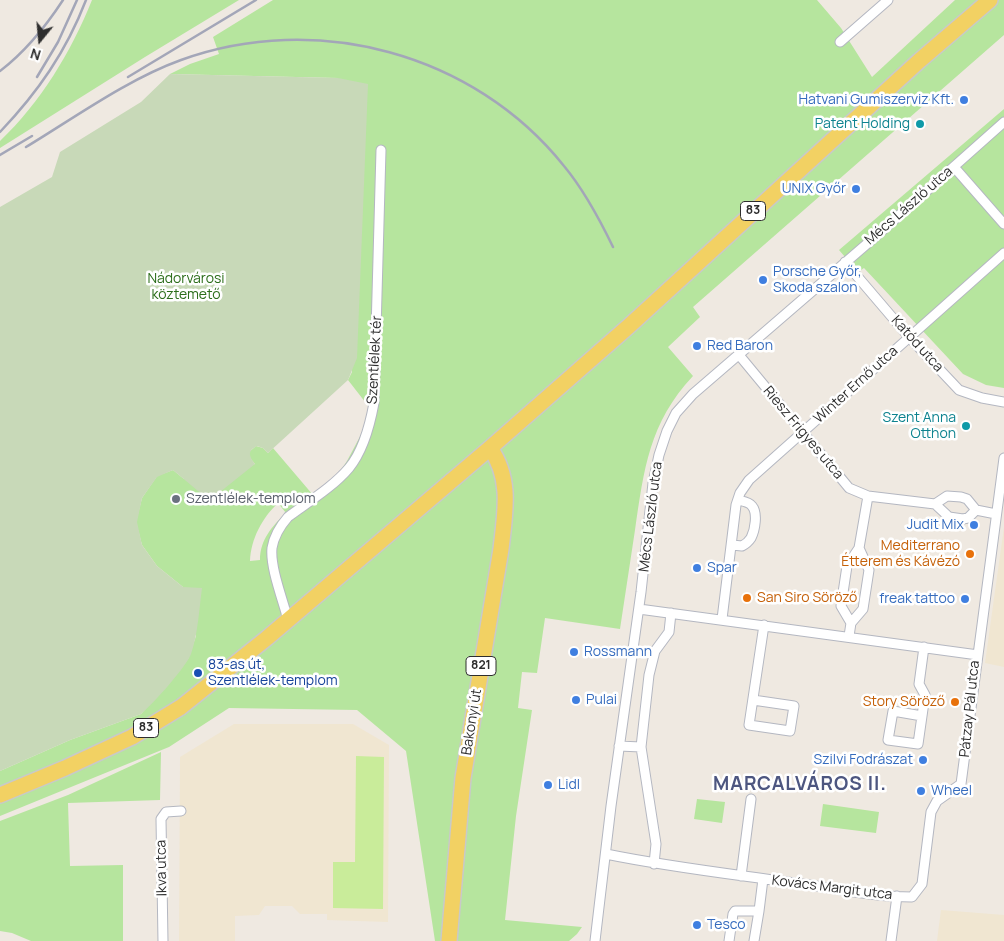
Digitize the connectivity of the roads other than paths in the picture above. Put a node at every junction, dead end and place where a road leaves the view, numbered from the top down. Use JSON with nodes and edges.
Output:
{"nodes":[{"id":1,"x":888,"y":0,"type":"edge"},
{"id":2,"x":990,"y":0,"type":"edge"},
{"id":3,"x":840,"y":42,"type":"dead end"},
{"id":4,"x":1004,"y":122,"type":"edge"},
{"id":5,"x":382,"y":150,"type":"dead end"},
{"id":6,"x":954,"y":167,"type":"junction"},
{"id":7,"x":1004,"y":224,"type":"edge"},
{"id":8,"x":1004,"y":253,"type":"edge"},
{"id":9,"x":845,"y":262,"type":"junction"},
{"id":10,"x":909,"y":337,"type":"junction"},
{"id":11,"x":739,"y":355,"type":"junction"},
{"id":12,"x":1004,"y":402,"type":"edge"},
{"id":13,"x":803,"y":433,"type":"junction"},
{"id":14,"x":490,"y":448,"type":"junction"},
{"id":15,"x":1004,"y":458,"type":"edge"},
{"id":16,"x":868,"y":496,"type":"junction"},
{"id":17,"x":738,"y":500,"type":"junction"},
{"id":18,"x":935,"y":504,"type":"junction"},
{"id":19,"x":976,"y":510,"type":"junction"},
{"id":20,"x":996,"y":514,"type":"junction"},
{"id":21,"x":732,"y":545,"type":"junction"},
{"id":22,"x":859,"y":548,"type":"junction"},
{"id":23,"x":639,"y":608,"type":"junction"},
{"id":24,"x":671,"y":613,"type":"junction"},
{"id":25,"x":722,"y":619,"type":"junction"},
{"id":26,"x":288,"y":620,"type":"junction"},
{"id":27,"x":851,"y":623,"type":"junction"},
{"id":28,"x":764,"y":625,"type":"junction"},
{"id":29,"x":849,"y":636,"type":"junction"},
{"id":30,"x":924,"y":647,"type":"junction"},
{"id":31,"x":978,"y":655,"type":"junction"},
{"id":32,"x":753,"y":700,"type":"junction"},
{"id":33,"x":922,"y":716,"type":"junction"},
{"id":34,"x":619,"y":746,"type":"junction"},
{"id":35,"x":641,"y":747,"type":"junction"},
{"id":36,"x":961,"y":784,"type":"joint"},
{"id":37,"x":0,"y":795,"type":"edge"},
{"id":38,"x":751,"y":799,"type":"dead end"},
{"id":39,"x":181,"y":811,"type":"dead end"},
{"id":40,"x":606,"y":854,"type":"junction"},
{"id":41,"x":654,"y":864,"type":"junction"},
{"id":42,"x":741,"y":876,"type":"junction"},
{"id":43,"x":763,"y":879,"type":"junction"},
{"id":44,"x":897,"y":896,"type":"junction"},
{"id":45,"x":759,"y":911,"type":"junction"},
{"id":46,"x":163,"y":941,"type":"edge"},
{"id":47,"x":449,"y":941,"type":"edge"},
{"id":48,"x":595,"y":941,"type":"edge"},
{"id":49,"x":730,"y":941,"type":"edge"},
{"id":50,"x":754,"y":941,"type":"edge"},
{"id":51,"x":891,"y":941,"type":"edge"}],
"edges":[{"from":1,"to":3,"type":"street"},
{"from":2,"to":14,"type":"main road","number":"83"},
{"from":4,"to":6,"type":"street","name":"Mécs László utca"},
{"from":5,"to":26,"type":"street","name":"Szentlélek tér"},
{"from":6,"to":7,"type":"street"},
{"from":6,"to":9,"type":"street","name":"Mécs László utca"},
{"from":8,"to":10,"type":"street","name":"Winter Ernő utca"},
{"from":9,"to":10,"type":"street","name":"Katód utca"},
{"from":9,"to":11,"type":"street","name":"Mécs László utca"},
{"from":10,"to":12,"type":"street","name":"Katód utca"},
{"from":10,"to":13,"type":"street","name":"Winter Ernő utca"},
{"from":11,"to":13,"type":"street","name":"Riesz Frigyes utca"},
{"from":11,"to":23,"type":"street","name":"Mécs László utca"},
{"from":13,"to":16,"type":"street","name":"Riesz Frigyes utca"},
{"from":13,"to":17,"type":"street","name":"Winter Ernő utca"},
{"from":14,"to":26,"type":"main road","number":"83"},
{"from":14,"to":47,"type":"main road","name":"Bakonyi út","number":"821"},
{"from":15,"to":20,"type":"street"},
{"from":16,"to":18,"type":"street","name":"Riesz Frigyes utca"},
{"from":16,"to":22,"type":"street"},
{"from":17,"to":21,"type":"street"},
{"from":17,"to":21,"type":"street"},
{"from":18,"to":19,"type":"street","name":"Riesz Frigyes utca"},
{"from":18,"to":19,"type":"street","name":"Riesz Frigyes utca"},
{"from":19,"to":20,"type":"street","name":"Riesz Frigyes utca"},
{"from":20,"to":31,"type":"street"},
{"from":21,"to":25,"type":"street"},
{"from":22,"to":27,"type":"street"},
{"from":22,"to":27,"type":"street"},
{"from":23,"to":24,"type":"street","name":"Pátzay Pál utca"},
{"from":23,"to":34,"type":"street","name":"Mécs László utca"},
{"from":24,"to":25,"type":"street","name":"Pátzay Pál utca"},
{"from":24,"to":35,"type":"street"},
{"from":25,"to":28,"type":"street","name":"Pátzay Pál utca"},
{"from":26,"to":37,"type":"main road","number":"83"},
{"from":27,"to":29,"type":"street"},
{"from":28,"to":29,"type":"street","name":"Pátzay Pál utca"},
{"from":28,"to":32,"type":"street"},
{"from":29,"to":30,"type":"street","name":"Pátzay Pál utca"},
{"from":30,"to":31,"type":"street","name":"Pátzay Pál utca"},
{"from":30,"to":33,"type":"street"},
{"from":31,"to":36,"type":"street","name":"Pátzay Pál utca"},
{"from":32,"to":32,"type":"street"},
{"from":33,"to":33,"type":"street"},
{"from":34,"to":35,"type":"street"},
{"from":34,"to":40,"type":"street","name":"Mécs László utca"},
{"from":35,"to":41,"type":"street"},
{"from":36,"to":44,"type":"street","name":"Kovács Margit utca"},
{"from":38,"to":42,"type":"street"},
{"from":39,"to":46,"type":"street","name":"Ikva utca"},
{"from":40,"to":41,"type":"street","name":"Kovács Margit utca"},
{"from":40,"to":48,"type":"street","name":"Mécs László utca"},
{"from":41,"to":42,"type":"street","name":"Kovács Margit utca"},
{"from":42,"to":43,"type":"street","name":"Kovács Margit utca"},
{"from":43,"to":44,"type":"street","name":"Kovács Margit utca"},
{"from":43,"to":45,"type":"street"},
{"from":44,"to":51,"type":"street"},
{"from":45,"to":49,"type":"street"},
{"from":45,"to":50,"type":"street"}]}
